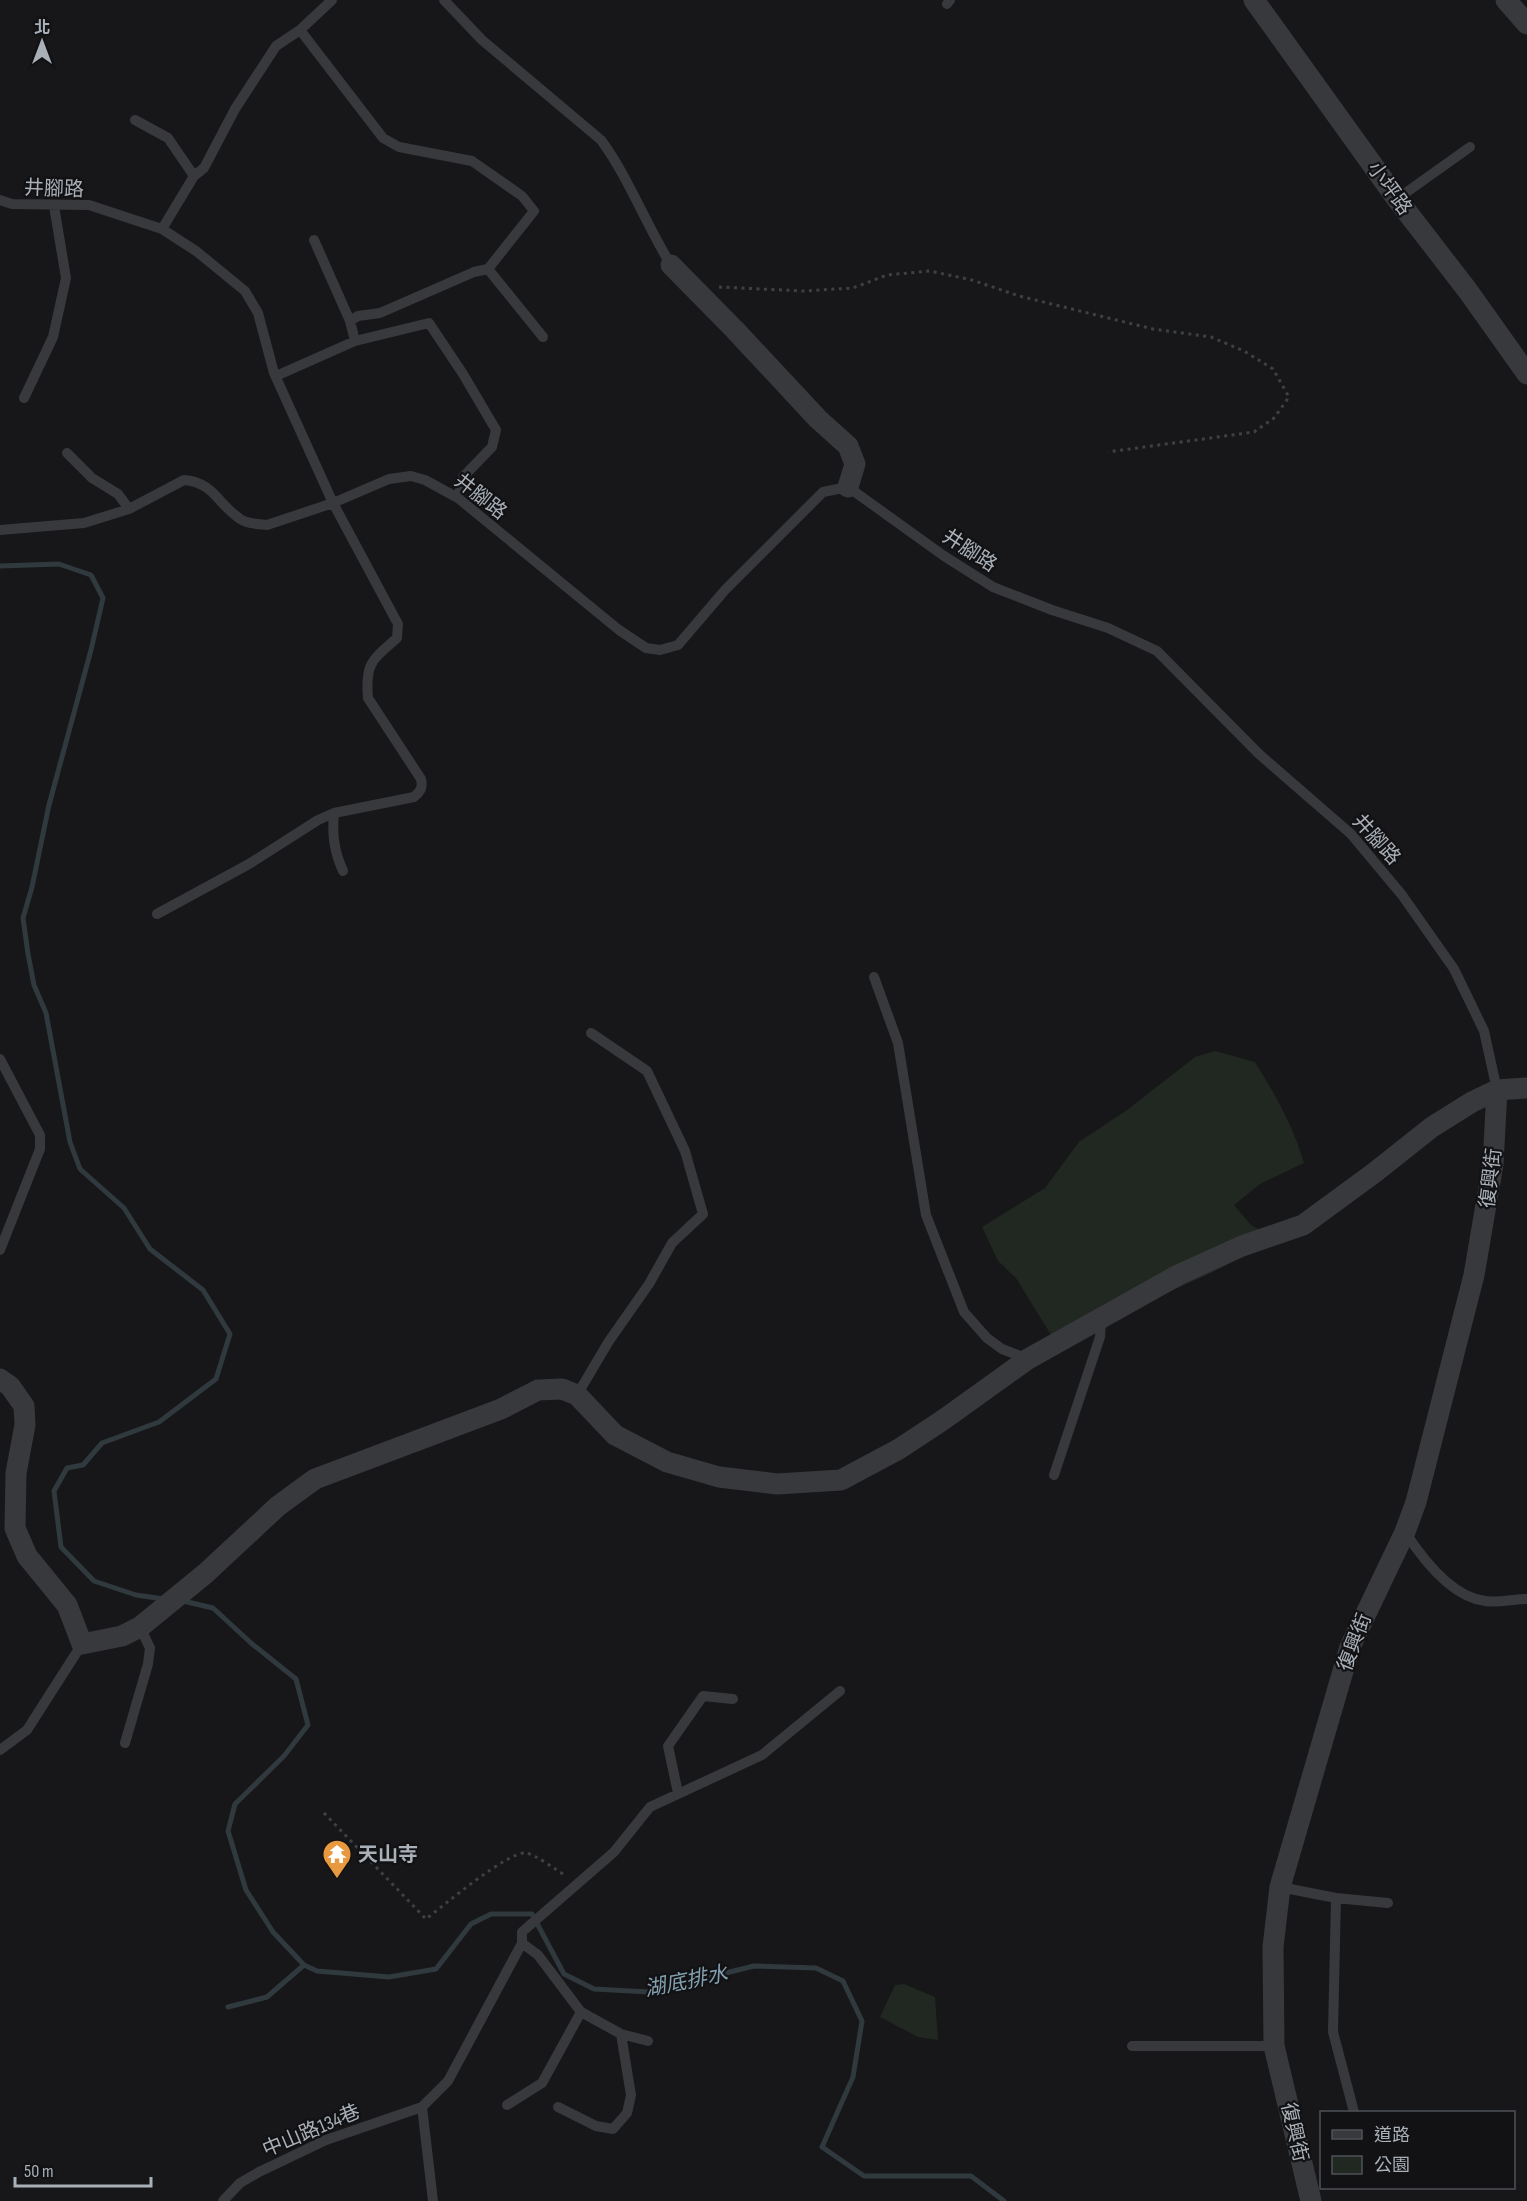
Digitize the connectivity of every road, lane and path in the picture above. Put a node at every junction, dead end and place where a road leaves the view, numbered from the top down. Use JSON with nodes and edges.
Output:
{"nodes":[{"id":1,"x":332,"y":0,"type":"edge"},
{"id":2,"x":444,"y":0,"type":"edge"},
{"id":3,"x":1254,"y":0,"type":"edge"},
{"id":4,"x":1506,"y":0,"type":"edge"},
{"id":5,"x":1527,"y":24,"type":"edge"},
{"id":6,"x":300,"y":30,"type":"junction"},
{"id":7,"x":135,"y":120,"type":"dead end"},
{"id":8,"x":1470,"y":147,"type":"dead end"},
{"id":9,"x":194,"y":176,"type":"junction"},
{"id":10,"x":1397,"y":199,"type":"junction"},
{"id":11,"x":0,"y":200,"type":"edge"},
{"id":12,"x":54,"y":206,"type":"junction"},
{"id":13,"x":162,"y":229,"type":"junction"},
{"id":14,"x":314,"y":240,"type":"dead end"},
{"id":15,"x":671,"y":265,"type":"joint"},
{"id":16,"x":488,"y":269,"type":"junction"},
{"id":17,"x":693,"y":288,"type":"junction"},
{"id":18,"x":350,"y":321,"type":"junction"},
{"id":19,"x":543,"y":337,"type":"dead end"},
{"id":20,"x":355,"y":341,"type":"junction"},
{"id":21,"x":1527,"y":374,"type":"edge"},
{"id":22,"x":276,"y":376,"type":"junction"},
{"id":23,"x":24,"y":398,"type":"dead end"},
{"id":24,"x":1108,"y":452,"type":"dead end"},
{"id":25,"x":67,"y":453,"type":"dead end"},
{"id":26,"x":848,"y":487,"type":"junction"},
{"id":27,"x":458,"y":498,"type":"junction"},
{"id":28,"x":333,"y":503,"type":"junction"},
{"id":29,"x":129,"y":509,"type":"junction"},
{"id":30,"x":0,"y":530,"type":"edge"},
{"id":31,"x":334,"y":813,"type":"junction"},
{"id":32,"x":343,"y":871,"type":"dead end"},
{"id":33,"x":157,"y":914,"type":"dead end"},
{"id":34,"x":874,"y":977,"type":"dead end"},
{"id":35,"x":591,"y":1033,"type":"dead end"},
{"id":36,"x":0,"y":1059,"type":"edge"},
{"id":37,"x":1527,"y":1088,"type":"edge"},
{"id":38,"x":1497,"y":1090,"type":"junction"},
{"id":39,"x":0,"y":1250,"type":"edge"},
{"id":40,"x":1101,"y":1319,"type":"junction"},
{"id":41,"x":1029,"y":1359,"type":"junction"},
{"id":42,"x":0,"y":1380,"type":"edge"},
{"id":43,"x":577,"y":1395,"type":"junction"},
{"id":44,"x":1054,"y":1475,"type":"dead end"},
{"id":45,"x":1406,"y":1532,"type":"junction"},
{"id":46,"x":1527,"y":1599,"type":"edge"},
{"id":47,"x":141,"y":1627,"type":"junction"},
{"id":48,"x":82,"y":1644,"type":"junction"},
{"id":49,"x":840,"y":1691,"type":"dead end"},
{"id":50,"x":733,"y":1699,"type":"dead end"},
{"id":51,"x":125,"y":1743,"type":"dead end"},
{"id":52,"x":0,"y":1750,"type":"edge"},
{"id":53,"x":678,"y":1793,"type":"junction"},
{"id":54,"x":324,"y":1813,"type":"dead end"},
{"id":55,"x":579,"y":1883,"type":"junction"},
{"id":56,"x":1280,"y":1887,"type":"junction"},
{"id":57,"x":1336,"y":1898,"type":"junction"},
{"id":58,"x":1388,"y":1902,"type":"dead end"},
{"id":59,"x":522,"y":1938,"type":"junction"},
{"id":60,"x":581,"y":2012,"type":"junction"},
{"id":61,"x":621,"y":2034,"type":"junction"},
{"id":62,"x":648,"y":2041,"type":"dead end"},
{"id":63,"x":1132,"y":2046,"type":"dead end"},
{"id":64,"x":1274,"y":2046,"type":"junction"},
{"id":65,"x":507,"y":2105,"type":"dead end"},
{"id":66,"x":422,"y":2107,"type":"junction"},
{"id":67,"x":558,"y":2107,"type":"dead end"},
{"id":68,"x":1354,"y":2111,"type":"edge"},
{"id":69,"x":224,"y":2201,"type":"edge"},
{"id":70,"x":433,"y":2201,"type":"edge"},
{"id":71,"x":1311,"y":2201,"type":"edge"}],
"edges":[{"from":1,"to":6,"type":"lane"},
{"from":2,"to":15,"type":"lane"},
{"from":3,"to":10,"type":"street","name":"小坪路"},
{"from":4,"to":5,"type":"street"},
{"from":6,"to":9,"type":"lane"},
{"from":6,"to":16,"type":"lane"},
{"from":7,"to":9,"type":"lane"},
{"from":8,"to":10,"type":"lane"},
{"from":9,"to":13,"type":"lane"},
{"from":10,"to":21,"type":"street","name":"小坪路"},
{"from":11,"to":12,"type":"lane","name":"井腳路"},
{"from":12,"to":13,"type":"lane","name":"井腳路"},
{"from":12,"to":23,"type":"lane"},
{"from":13,"to":22,"type":"lane","name":"井腳路"},
{"from":14,"to":18,"type":"lane"},
{"from":15,"to":17,"type":"street"},
{"from":16,"to":18,"type":"lane"},
{"from":16,"to":19,"type":"lane"},
{"from":17,"to":24,"type":"path"},
{"from":17,"to":26,"type":"street"},
{"from":18,"to":20,"type":"lane"},
{"from":20,"to":22,"type":"lane"},
{"from":20,"to":27,"type":"lane"},
{"from":22,"to":28,"type":"lane","name":"井腳路"},
{"from":25,"to":29,"type":"lane"},
{"from":26,"to":27,"type":"lane","name":"井腳路"},
{"from":26,"to":38,"type":"lane","name":"井腳路"},
{"from":27,"to":28,"type":"lane","name":"井腳路"},
{"from":28,"to":29,"type":"lane","name":"井腳路"},
{"from":28,"to":31,"type":"lane","name":"井腳路"},
{"from":29,"to":30,"type":"lane","name":"井腳路"},
{"from":31,"to":32,"type":"lane"},
{"from":31,"to":33,"type":"lane","name":"井腳路"},
{"from":34,"to":41,"type":"lane"},
{"from":35,"to":43,"type":"lane"},
{"from":36,"to":39,"type":"lane"},
{"from":37,"to":38,"type":"street"},
{"from":38,"to":40,"type":"street"},
{"from":38,"to":45,"type":"street","name":"復興街"},
{"from":40,"to":41,"type":"street"},
{"from":40,"to":44,"type":"lane"},
{"from":41,"to":43,"type":"street"},
{"from":42,"to":48,"type":"street"},
{"from":43,"to":47,"type":"street"},
{"from":45,"to":46,"type":"lane"},
{"from":45,"to":56,"type":"street","name":"復興街"},
{"from":47,"to":48,"type":"street"},
{"from":47,"to":51,"type":"lane"},
{"from":48,"to":52,"type":"lane"},
{"from":49,"to":53,"type":"lane"},
{"from":50,"to":53,"type":"lane"},
{"from":53,"to":55,"type":"lane"},
{"from":54,"to":55,"type":"path"},
{"from":55,"to":59,"type":"lane"},
{"from":56,"to":57,"type":"lane"},
{"from":56,"to":64,"type":"street","name":"復興街"},
{"from":57,"to":58,"type":"lane"},
{"from":57,"to":68,"type":"lane"},
{"from":59,"to":60,"type":"lane"},
{"from":59,"to":66,"type":"lane","name":"中山路134巷"},
{"from":60,"to":61,"type":"lane"},
{"from":60,"to":65,"type":"lane"},
{"from":61,"to":62,"type":"lane"},
{"from":61,"to":67,"type":"lane"},
{"from":63,"to":64,"type":"lane"},
{"from":64,"to":71,"type":"street","name":"復興街"},
{"from":66,"to":69,"type":"lane","name":"中山路134巷"},
{"from":66,"to":70,"type":"lane"}]}
